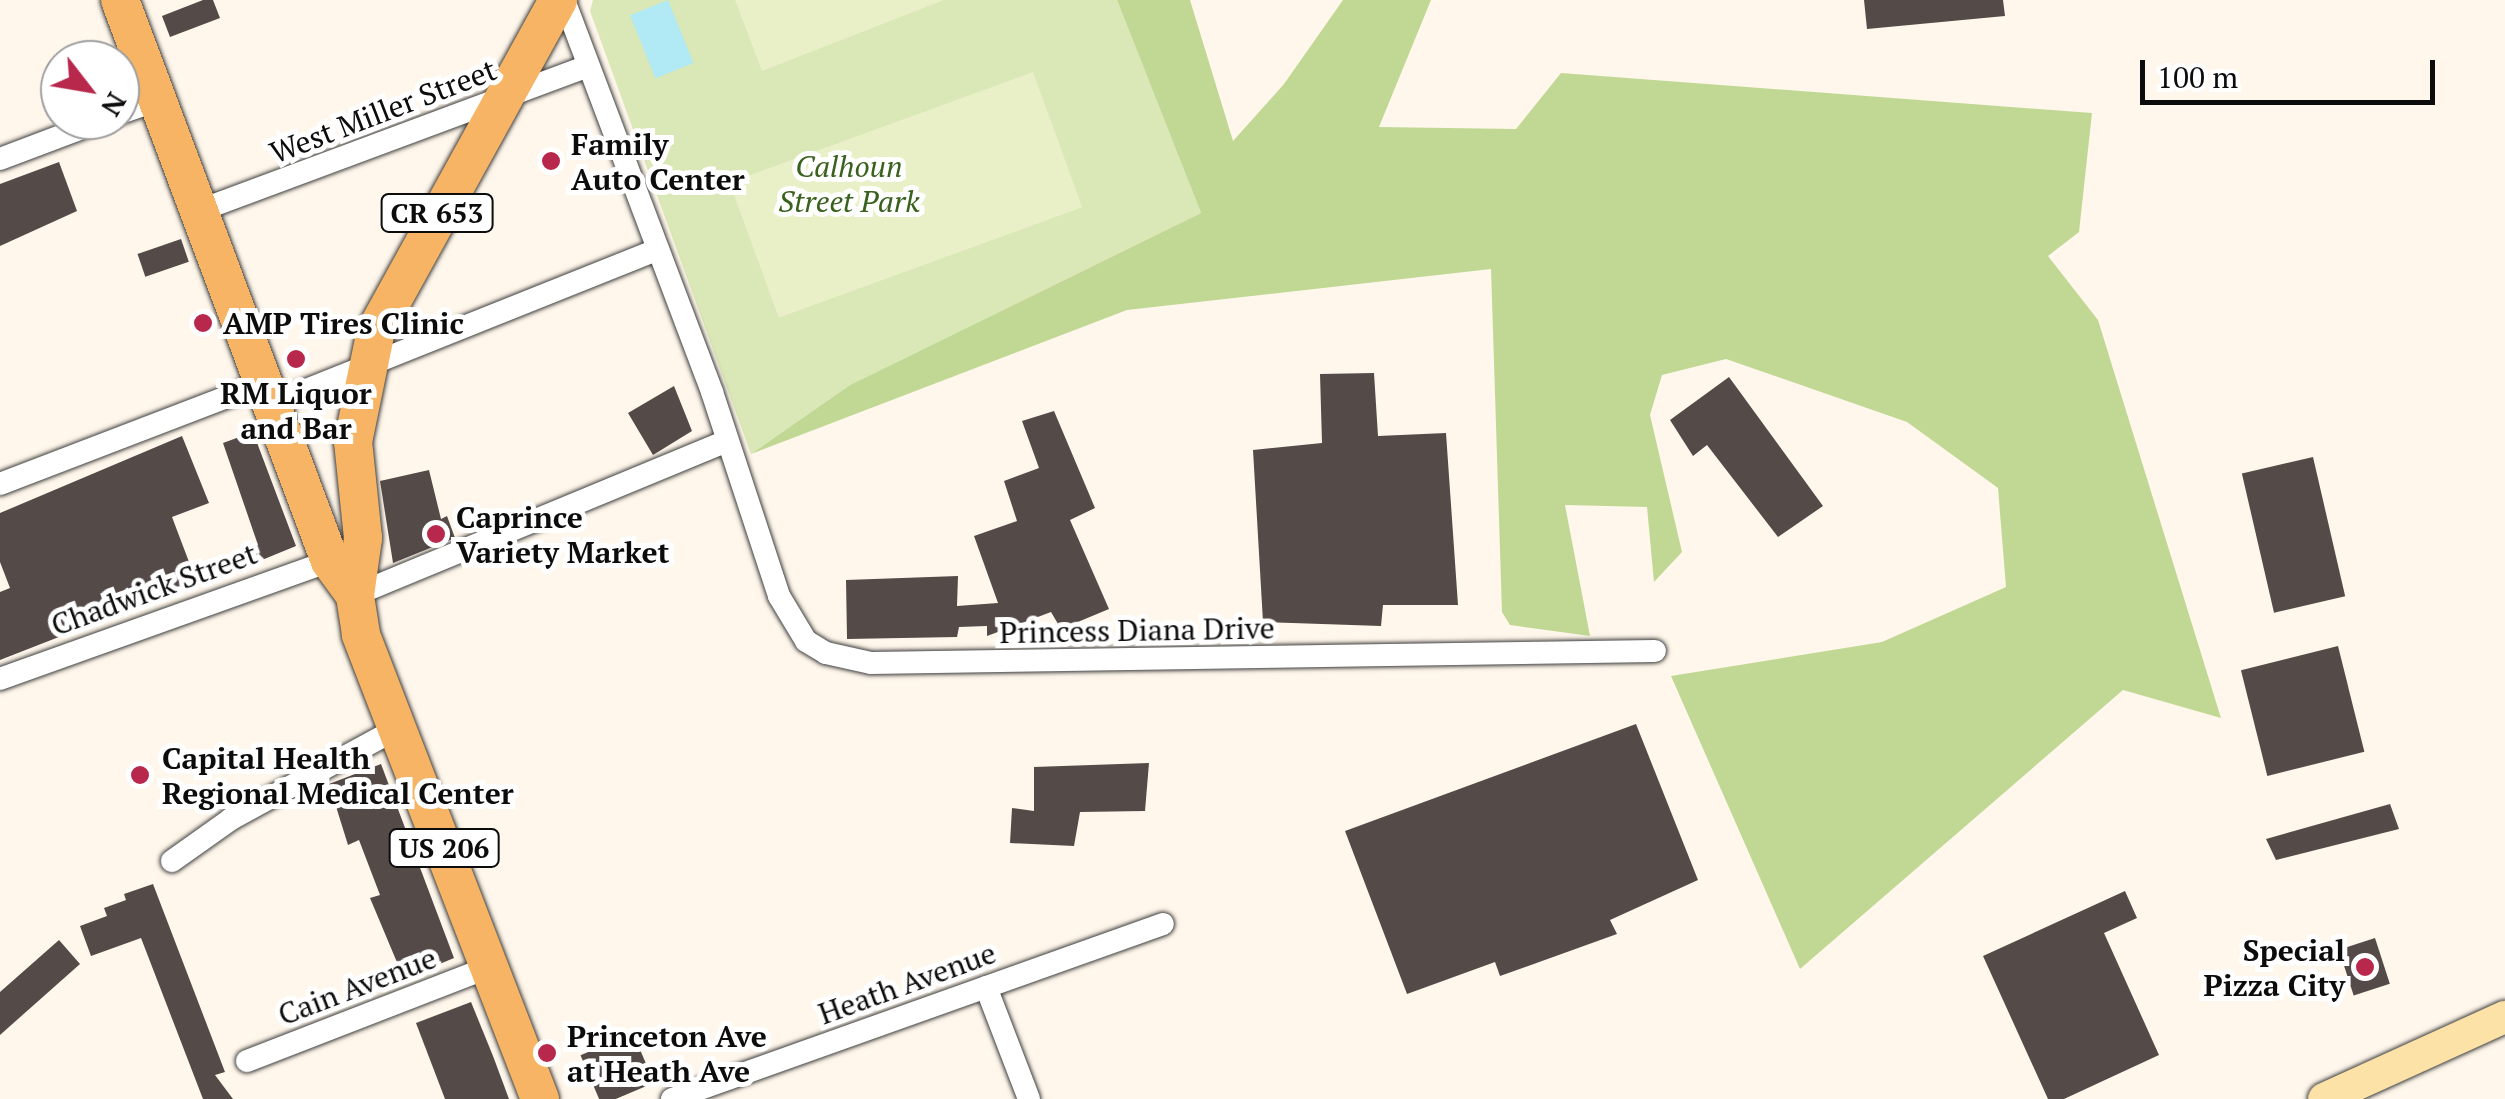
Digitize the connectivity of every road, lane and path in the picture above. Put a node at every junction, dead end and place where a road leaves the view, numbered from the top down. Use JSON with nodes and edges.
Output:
{"nodes":[{"id":1,"x":561,"y":0,"type":"edge"},
{"id":2,"x":122,"y":1,"type":"edge"},
{"id":3,"x":586,"y":67,"type":"junction"},
{"id":4,"x":503,"y":96,"type":"junction"},
{"id":5,"x":157,"y":100,"type":"junction"},
{"id":6,"x":140,"y":106,"type":"edge"},
{"id":7,"x":50,"y":140,"type":"edge"},
{"id":8,"x":0,"y":159,"type":"edge"},
{"id":9,"x":201,"y":210,"type":"junction"},
{"id":10,"x":656,"y":250,"type":"junction"},
{"id":11,"x":368,"y":362,"type":"junction"},
{"id":12,"x":270,"y":392,"type":"junction"},
{"id":13,"x":352,"y":442,"type":"junction"},
{"id":14,"x":725,"y":442,"type":"junction"},
{"id":15,"x":0,"y":484,"type":"edge"},
{"id":16,"x":330,"y":561,"type":"junction"},
{"id":17,"x":355,"y":595,"type":"junction"},
{"id":18,"x":1655,"y":651,"type":"dead end"},
{"id":19,"x":0,"y":679,"type":"edge"},
{"id":20,"x":398,"y":728,"type":"junction"},
{"id":21,"x":172,"y":861,"type":"dead end"},
{"id":22,"x":1162,"y":924,"type":"dead end"},
{"id":23,"x":489,"y":967,"type":"junction"},
{"id":24,"x":986,"y":987,"type":"junction"},
{"id":25,"x":2505,"y":1017,"type":"edge"},
{"id":26,"x":247,"y":1061,"type":"dead end"},
{"id":27,"x":540,"y":1099,"type":"edge"},
{"id":28,"x":672,"y":1099,"type":"edge"},
{"id":29,"x":1029,"y":1099,"type":"edge"},
{"id":30,"x":2324,"y":1099,"type":"edge"}],
"edges":[{"from":1,"to":3,"type":"street","name":"Princess Diana Drive"},
{"from":1,"to":4,"type":"main road","number":"CR 653"},
{"from":2,"to":5,"type":"main road","number":"US 206"},
{"from":3,"to":4,"type":"street","name":"West Miller Street"},
{"from":3,"to":10,"type":"street","name":"Princess Diana Drive"},
{"from":4,"to":9,"type":"street","name":"West Miller Street"},
{"from":4,"to":11,"type":"main road","number":"CR 653"},
{"from":5,"to":6,"type":"street"},
{"from":5,"to":9,"type":"main road","number":"US 206"},
{"from":7,"to":8,"type":"street"},
{"from":9,"to":12,"type":"main road","number":"US 206"},
{"from":10,"to":11,"type":"street"},
{"from":10,"to":14,"type":"street","name":"Princess Diana Drive"},
{"from":11,"to":12,"type":"street"},
{"from":11,"to":13,"type":"main road","number":"CR 653"},
{"from":12,"to":15,"type":"street"},
{"from":12,"to":16,"type":"main road","number":"US 206"},
{"from":13,"to":16,"type":"main road","number":"CR 653"},
{"from":13,"to":17,"type":"main road","number":"CR 653"},
{"from":14,"to":17,"type":"street"},
{"from":14,"to":18,"type":"street","name":"Princess Diana Drive"},
{"from":16,"to":17,"type":"main road","number":"US 206"},
{"from":16,"to":19,"type":"street","name":"Chadwick Street"},
{"from":17,"to":20,"type":"main road","number":"US 206"},
{"from":20,"to":21,"type":"street"},
{"from":20,"to":23,"type":"main road","number":"US 206"},
{"from":22,"to":24,"type":"street","name":"Heath Avenue"},
{"from":23,"to":26,"type":"street","name":"Cain Avenue"},
{"from":23,"to":27,"type":"main road","number":"US 206"},
{"from":24,"to":28,"type":"street","name":"Heath Avenue"},
{"from":24,"to":29,"type":"street"},
{"from":25,"to":30,"type":"main road"}]}
